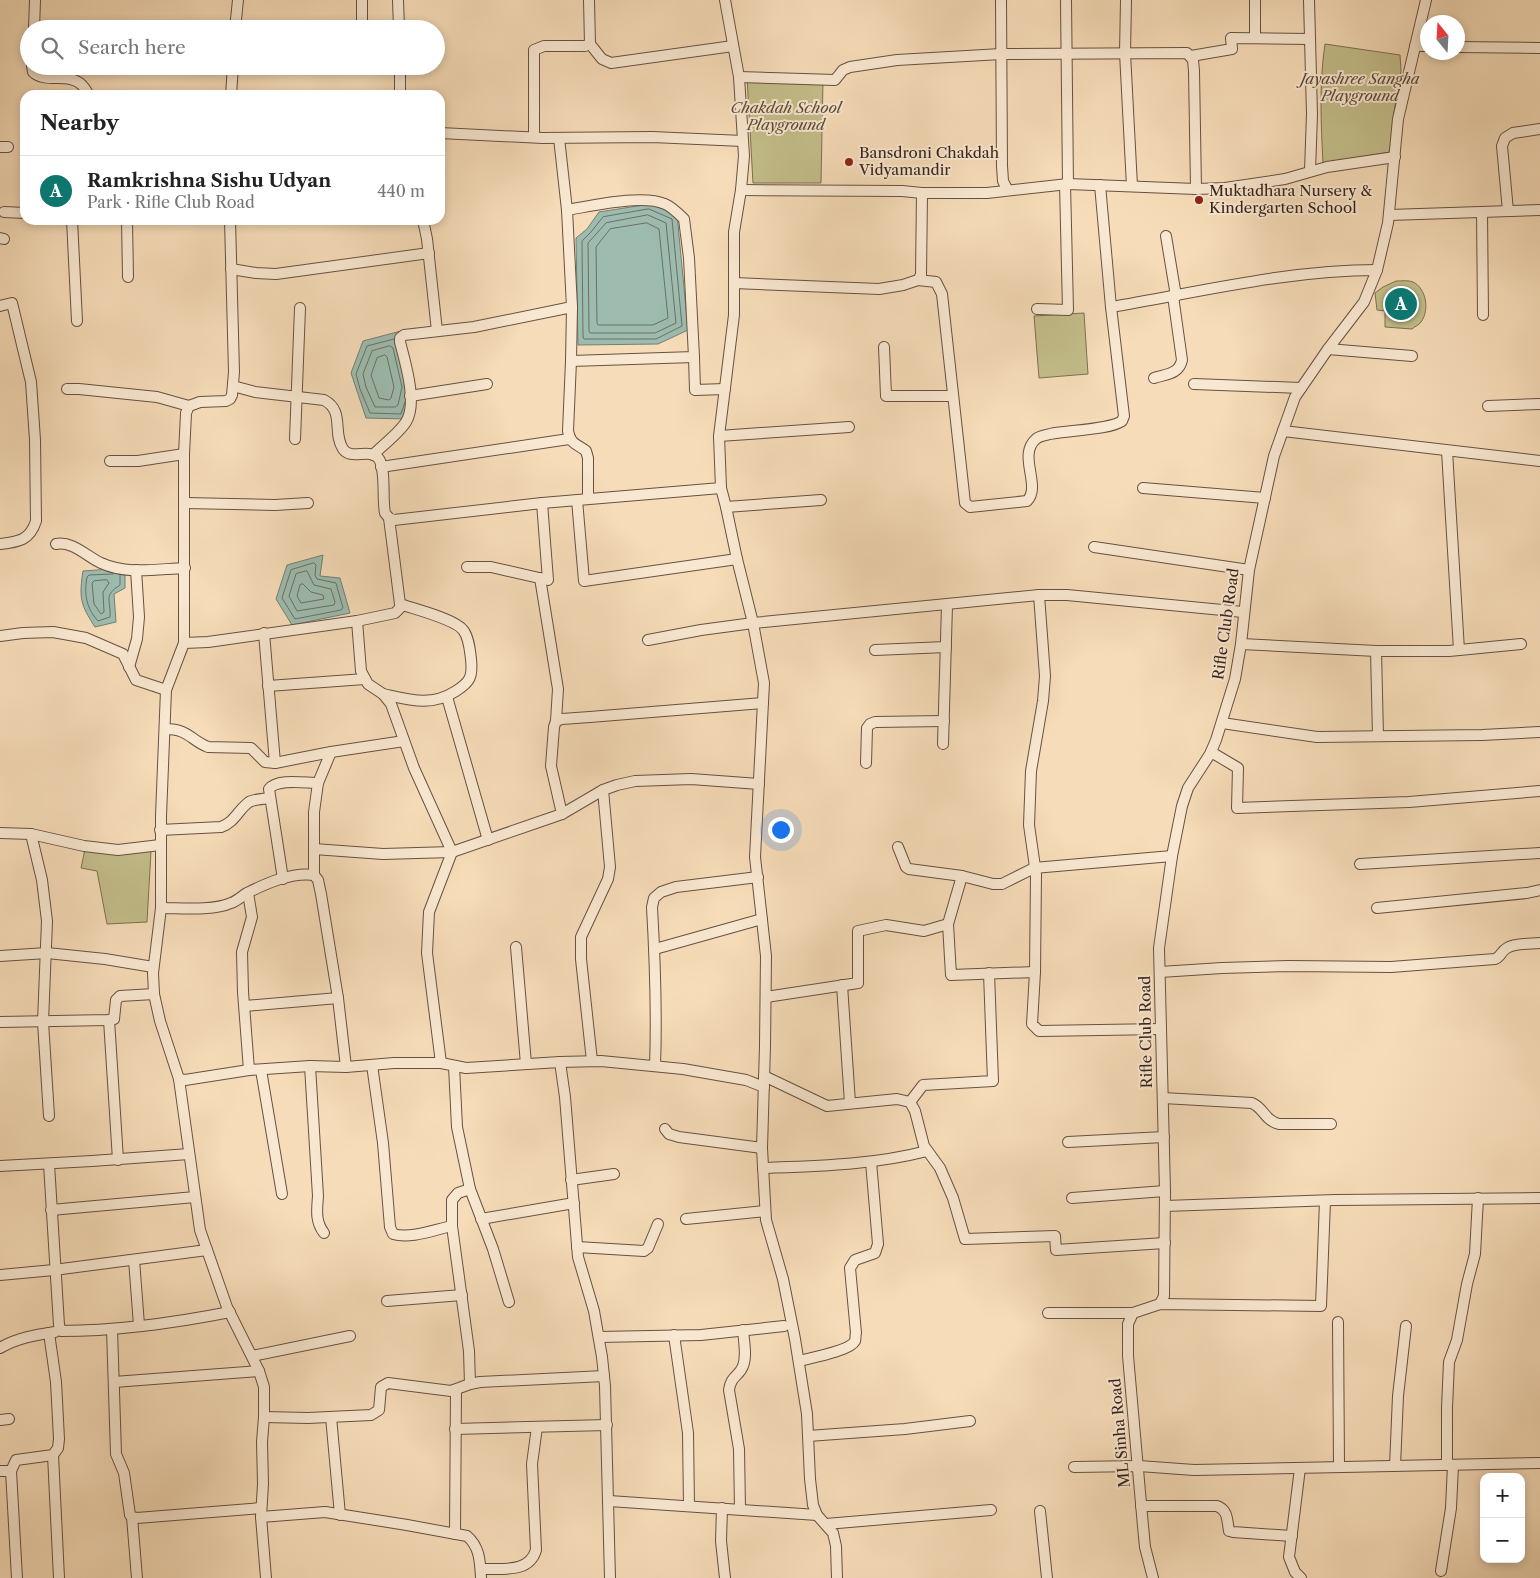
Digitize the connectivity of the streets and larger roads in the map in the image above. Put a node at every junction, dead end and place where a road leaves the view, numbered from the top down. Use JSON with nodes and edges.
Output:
{"nodes":[{"id":1,"x":35,"y":0,"type":"edge"},
{"id":2,"x":238,"y":0,"type":"edge"},
{"id":3,"x":362,"y":0,"type":"edge"},
{"id":4,"x":398,"y":0,"type":"edge"},
{"id":5,"x":589,"y":0,"type":"edge"},
{"id":6,"x":725,"y":0,"type":"edge"},
{"id":7,"x":1000,"y":0,"type":"edge"},
{"id":8,"x":1066,"y":0,"type":"edge"},
{"id":9,"x":1126,"y":0,"type":"edge"},
{"id":10,"x":1255,"y":0,"type":"edge"},
{"id":11,"x":1310,"y":0,"type":"edge"},
{"id":12,"x":1426,"y":0,"type":"edge"},
{"id":13,"x":34,"y":20,"type":"edge"},
{"id":14,"x":236,"y":20,"type":"edge"},
{"id":15,"x":362,"y":20,"type":"edge"},
{"id":16,"x":399,"y":20,"type":"edge"},
{"id":17,"x":1255,"y":38,"type":"junction"},
{"id":18,"x":1310,"y":39,"type":"junction"},
{"id":19,"x":590,"y":44,"type":"junction"},
{"id":20,"x":734,"y":46,"type":"junction"},
{"id":21,"x":1415,"y":46,"type":"junction"},
{"id":22,"x":1420,"y":46,"type":"edge"},
{"id":23,"x":1465,"y":47,"type":"edge"},
{"id":24,"x":1540,"y":48,"type":"edge"},
{"id":25,"x":1001,"y":54,"type":"junction"},
{"id":26,"x":1066,"y":54,"type":"junction"},
{"id":27,"x":1125,"y":54,"type":"junction"},
{"id":28,"x":1191,"y":56,"type":"junction"},
{"id":29,"x":38,"y":75,"type":"edge"},
{"id":30,"x":232,"y":75,"type":"edge"},
{"id":31,"x":400,"y":75,"type":"edge"},
{"id":32,"x":739,"y":77,"type":"junction"},
{"id":33,"x":86,"y":90,"type":"edge"},
{"id":34,"x":231,"y":90,"type":"edge"},
{"id":35,"x":400,"y":90,"type":"edge"},
{"id":36,"x":1540,"y":129,"type":"edge"},
{"id":37,"x":445,"y":133,"type":"edge"},
{"id":38,"x":534,"y":136,"type":"junction"},
{"id":39,"x":560,"y":138,"type":"junction"},
{"id":40,"x":742,"y":141,"type":"junction"},
{"id":41,"x":1395,"y":157,"type":"junction"},
{"id":42,"x":1310,"y":171,"type":"junction"},
{"id":43,"x":1066,"y":184,"type":"junction"},
{"id":44,"x":1100,"y":185,"type":"junction"},
{"id":45,"x":1132,"y":186,"type":"junction"},
{"id":46,"x":1196,"y":189,"type":"junction"},
{"id":47,"x":742,"y":190,"type":"junction"},
{"id":48,"x":1008,"y":190,"type":"junction"},
{"id":49,"x":922,"y":193,"type":"junction"},
{"id":50,"x":567,"y":210,"type":"junction"},
{"id":51,"x":1540,"y":210,"type":"edge"},
{"id":52,"x":1508,"y":211,"type":"junction"},
{"id":53,"x":4,"y":212,"type":"dead end"},
{"id":54,"x":1482,"y":212,"type":"junction"},
{"id":55,"x":20,"y":213,"type":"edge"},
{"id":56,"x":1389,"y":215,"type":"junction"},
{"id":57,"x":72,"y":225,"type":"edge"},
{"id":58,"x":127,"y":225,"type":"edge"},
{"id":59,"x":230,"y":225,"type":"edge"},
{"id":60,"x":424,"y":225,"type":"edge"},
{"id":61,"x":1166,"y":236,"type":"dead end"},
{"id":62,"x":428,"y":253,"type":"junction"},
{"id":63,"x":231,"y":269,"type":"junction"},
{"id":64,"x":1377,"y":270,"type":"junction"},
{"id":65,"x":128,"y":277,"type":"dead end"},
{"id":66,"x":918,"y":280,"type":"junction"},
{"id":67,"x":734,"y":283,"type":"junction"},
{"id":68,"x":1174,"y":296,"type":"junction"},
{"id":69,"x":0,"y":306,"type":"edge"},
{"id":70,"x":572,"y":307,"type":"junction"},
{"id":71,"x":1111,"y":307,"type":"junction"},
{"id":72,"x":300,"y":308,"type":"dead end"},
{"id":73,"x":1037,"y":309,"type":"dead end"},
{"id":74,"x":1483,"y":314,"type":"dead end"},
{"id":75,"x":77,"y":321,"type":"dead end"},
{"id":76,"x":437,"y":331,"type":"junction"},
{"id":77,"x":884,"y":347,"type":"dead end"},
{"id":78,"x":1328,"y":349,"type":"junction"},
{"id":79,"x":1412,"y":356,"type":"dead end"},
{"id":80,"x":694,"y":357,"type":"junction"},
{"id":81,"x":571,"y":361,"type":"junction"},
{"id":82,"x":1154,"y":378,"type":"dead end"},
{"id":83,"x":487,"y":384,"type":"dead end"},
{"id":84,"x":1194,"y":384,"type":"dead end"},
{"id":85,"x":233,"y":386,"type":"junction"},
{"id":86,"x":1301,"y":388,"type":"junction"},
{"id":87,"x":67,"y":389,"type":"dead end"},
{"id":88,"x":725,"y":389,"type":"junction"},
{"id":89,"x":410,"y":396,"type":"junction"},
{"id":90,"x":953,"y":396,"type":"junction"},
{"id":91,"x":296,"y":397,"type":"junction"},
{"id":92,"x":1540,"y":404,"type":"edge"},
{"id":93,"x":189,"y":406,"type":"junction"},
{"id":94,"x":1488,"y":406,"type":"dead end"},
{"id":95,"x":849,"y":427,"type":"dead end"},
{"id":96,"x":1283,"y":431,"type":"junction"},
{"id":97,"x":719,"y":436,"type":"junction"},
{"id":98,"x":295,"y":439,"type":"dead end"},
{"id":99,"x":569,"y":439,"type":"junction"},
{"id":100,"x":1447,"y":450,"type":"junction"},
{"id":101,"x":184,"y":454,"type":"junction"},
{"id":102,"x":373,"y":455,"type":"junction"},
{"id":103,"x":110,"y":461,"type":"dead end"},
{"id":104,"x":1540,"y":461,"type":"edge"},
{"id":105,"x":381,"y":467,"type":"junction"},
{"id":106,"x":721,"y":488,"type":"junction"},
{"id":107,"x":1143,"y":488,"type":"dead end"},
{"id":108,"x":1265,"y":498,"type":"junction"},
{"id":109,"x":588,"y":499,"type":"junction"},
{"id":110,"x":576,"y":500,"type":"junction"},
{"id":111,"x":821,"y":500,"type":"dead end"},
{"id":112,"x":308,"y":503,"type":"dead end"},
{"id":113,"x":542,"y":503,"type":"junction"},
{"id":114,"x":185,"y":504,"type":"junction"},
{"id":115,"x":726,"y":507,"type":"junction"},
{"id":116,"x":389,"y":518,"type":"junction"},
{"id":117,"x":0,"y":544,"type":"edge"},
{"id":118,"x":56,"y":544,"type":"dead end"},
{"id":119,"x":1094,"y":547,"type":"dead end"},
{"id":120,"x":737,"y":559,"type":"junction"},
{"id":121,"x":468,"y":567,"type":"dead end"},
{"id":122,"x":185,"y":568,"type":"junction"},
{"id":123,"x":136,"y":570,"type":"junction"},
{"id":124,"x":1249,"y":570,"type":"junction"},
{"id":125,"x":540,"y":578,"type":"junction"},
{"id":126,"x":1039,"y":595,"type":"junction"},
{"id":127,"x":400,"y":604,"type":"junction"},
{"id":128,"x":947,"y":605,"type":"junction"},
{"id":129,"x":1244,"y":612,"type":"junction"},
{"id":130,"x":357,"y":621,"type":"junction"},
{"id":131,"x":753,"y":623,"type":"junction"},
{"id":132,"x":264,"y":634,"type":"junction"},
{"id":133,"x":0,"y":636,"type":"edge"},
{"id":134,"x":648,"y":640,"type":"dead end"},
{"id":135,"x":184,"y":643,"type":"junction"},
{"id":136,"x":1241,"y":644,"type":"junction"},
{"id":137,"x":1521,"y":644,"type":"dead end"},
{"id":138,"x":946,"y":647,"type":"junction"},
{"id":139,"x":875,"y":650,"type":"dead end"},
{"id":140,"x":1459,"y":650,"type":"junction"},
{"id":141,"x":1376,"y":651,"type":"junction"},
{"id":142,"x":129,"y":667,"type":"junction"},
{"id":143,"x":365,"y":679,"type":"junction"},
{"id":144,"x":268,"y":686,"type":"junction"},
{"id":145,"x":166,"y":690,"type":"junction"},
{"id":146,"x":383,"y":694,"type":"junction"},
{"id":147,"x":447,"y":697,"type":"junction"},
{"id":148,"x":763,"y":703,"type":"junction"},
{"id":149,"x":556,"y":721,"type":"junction"},
{"id":150,"x":944,"y":721,"type":"junction"},
{"id":151,"x":1222,"y":723,"type":"junction"},
{"id":152,"x":165,"y":729,"type":"junction"},
{"id":153,"x":1540,"y":732,"type":"edge"},
{"id":154,"x":1378,"y":736,"type":"junction"},
{"id":155,"x":404,"y":741,"type":"junction"},
{"id":156,"x":944,"y":744,"type":"dead end"},
{"id":157,"x":331,"y":752,"type":"junction"},
{"id":158,"x":1211,"y":752,"type":"junction"},
{"id":159,"x":275,"y":763,"type":"junction"},
{"id":160,"x":866,"y":763,"type":"dead end"},
{"id":161,"x":318,"y":783,"type":"junction"},
{"id":162,"x":759,"y":784,"type":"junction"},
{"id":163,"x":604,"y":790,"type":"junction"},
{"id":164,"x":1540,"y":791,"type":"edge"},
{"id":165,"x":270,"y":798,"type":"junction"},
{"id":166,"x":562,"y":814,"type":"junction"},
{"id":167,"x":160,"y":830,"type":"junction"},
{"id":168,"x":0,"y":833,"type":"edge"},
{"id":169,"x":31,"y":834,"type":"junction"},
{"id":170,"x":488,"y":840,"type":"junction"},
{"id":171,"x":160,"y":845,"type":"junction"},
{"id":172,"x":898,"y":847,"type":"dead end"},
{"id":173,"x":314,"y":849,"type":"junction"},
{"id":174,"x":452,"y":852,"type":"junction"},
{"id":175,"x":1540,"y":853,"type":"edge"},
{"id":176,"x":1172,"y":856,"type":"junction"},
{"id":177,"x":1360,"y":864,"type":"dead end"},
{"id":178,"x":1034,"y":868,"type":"junction"},
{"id":179,"x":314,"y":875,"type":"junction"},
{"id":180,"x":962,"y":876,"type":"junction"},
{"id":181,"x":758,"y":877,"type":"junction"},
{"id":182,"x":283,"y":879,"type":"junction"},
{"id":183,"x":1540,"y":890,"type":"edge"},
{"id":184,"x":248,"y":893,"type":"junction"},
{"id":185,"x":161,"y":908,"type":"junction"},
{"id":186,"x":1378,"y":908,"type":"dead end"},
{"id":187,"x":762,"y":919,"type":"junction"},
{"id":188,"x":948,"y":924,"type":"junction"},
{"id":189,"x":1540,"y":943,"type":"edge"},
{"id":190,"x":516,"y":947,"type":"dead end"},
{"id":191,"x":654,"y":949,"type":"junction"},
{"id":192,"x":46,"y":953,"type":"junction"},
{"id":193,"x":0,"y":956,"type":"edge"},
{"id":194,"x":153,"y":966,"type":"junction"},
{"id":195,"x":989,"y":972,"type":"junction"},
{"id":196,"x":1035,"y":972,"type":"junction"},
{"id":197,"x":1160,"y":972,"type":"junction"},
{"id":198,"x":842,"y":985,"type":"junction"},
{"id":199,"x":154,"y":994,"type":"junction"},
{"id":200,"x":766,"y":997,"type":"junction"},
{"id":201,"x":338,"y":998,"type":"junction"},
{"id":202,"x":245,"y":1006,"type":"junction"},
{"id":203,"x":109,"y":1020,"type":"junction"},
{"id":204,"x":0,"y":1022,"type":"edge"},
{"id":205,"x":43,"y":1022,"type":"junction"},
{"id":206,"x":1161,"y":1029,"type":"junction"},
{"id":207,"x":592,"y":1061,"type":"junction"},
{"id":208,"x":560,"y":1062,"type":"junction"},
{"id":209,"x":441,"y":1063,"type":"junction"},
{"id":210,"x":526,"y":1064,"type":"junction"},
{"id":211,"x":372,"y":1065,"type":"junction"},
{"id":212,"x":310,"y":1066,"type":"junction"},
{"id":213,"x":454,"y":1066,"type":"junction"},
{"id":214,"x":655,"y":1066,"type":"junction"},
{"id":215,"x":346,"y":1067,"type":"junction"},
{"id":216,"x":249,"y":1070,"type":"junction"},
{"id":217,"x":261,"y":1070,"type":"junction"},
{"id":218,"x":764,"y":1076,"type":"junction"},
{"id":219,"x":180,"y":1079,"type":"junction"},
{"id":220,"x":764,"y":1087,"type":"junction"},
{"id":221,"x":1163,"y":1098,"type":"junction"},
{"id":222,"x":910,"y":1102,"type":"junction"},
{"id":223,"x":850,"y":1104,"type":"junction"},
{"id":224,"x":49,"y":1116,"type":"dead end"},
{"id":225,"x":1331,"y":1124,"type":"dead end"},
{"id":226,"x":664,"y":1129,"type":"dead end"},
{"id":227,"x":1164,"y":1137,"type":"junction"},
{"id":228,"x":1068,"y":1142,"type":"dead end"},
{"id":229,"x":762,"y":1148,"type":"junction"},
{"id":230,"x":927,"y":1151,"type":"junction"},
{"id":231,"x":189,"y":1154,"type":"junction"},
{"id":232,"x":118,"y":1160,"type":"junction"},
{"id":233,"x":871,"y":1162,"type":"junction"},
{"id":234,"x":49,"y":1164,"type":"junction"},
{"id":235,"x":0,"y":1166,"type":"edge"},
{"id":236,"x":763,"y":1168,"type":"junction"},
{"id":237,"x":614,"y":1174,"type":"dead end"},
{"id":238,"x":571,"y":1180,"type":"junction"},
{"id":239,"x":470,"y":1189,"type":"junction"},
{"id":240,"x":1165,"y":1191,"type":"junction"},
{"id":241,"x":282,"y":1194,"type":"dead end"},
{"id":242,"x":195,"y":1197,"type":"junction"},
{"id":243,"x":1072,"y":1198,"type":"dead end"},
{"id":244,"x":1478,"y":1198,"type":"junction"},
{"id":245,"x":1540,"y":1198,"type":"edge"},
{"id":246,"x":1325,"y":1201,"type":"junction"},
{"id":247,"x":574,"y":1203,"type":"junction"},
{"id":248,"x":1165,"y":1206,"type":"junction"},
{"id":249,"x":51,"y":1210,"type":"junction"},
{"id":250,"x":765,"y":1211,"type":"junction"},
{"id":251,"x":481,"y":1219,"type":"junction"},
{"id":252,"x":686,"y":1219,"type":"dead end"},
{"id":253,"x":658,"y":1224,"type":"dead end"},
{"id":254,"x":452,"y":1226,"type":"junction"},
{"id":255,"x":324,"y":1233,"type":"dead end"},
{"id":256,"x":1165,"y":1243,"type":"junction"},
{"id":257,"x":577,"y":1247,"type":"junction"},
{"id":258,"x":207,"y":1250,"type":"junction"},
{"id":259,"x":134,"y":1260,"type":"junction"},
{"id":260,"x":54,"y":1270,"type":"junction"},
{"id":261,"x":0,"y":1275,"type":"edge"},
{"id":262,"x":462,"y":1295,"type":"junction"},
{"id":263,"x":387,"y":1301,"type":"dead end"},
{"id":264,"x":509,"y":1302,"type":"dead end"},
{"id":265,"x":1160,"y":1304,"type":"junction"},
{"id":266,"x":230,"y":1312,"type":"junction"},
{"id":267,"x":1048,"y":1313,"type":"dead end"},
{"id":268,"x":1133,"y":1313,"type":"junction"},
{"id":269,"x":1338,"y":1322,"type":"dead end"},
{"id":270,"x":138,"y":1325,"type":"junction"},
{"id":271,"x":784,"y":1326,"type":"dead end"},
{"id":272,"x":1406,"y":1326,"type":"dead end"},
{"id":273,"x":112,"y":1329,"type":"junction"},
{"id":274,"x":743,"y":1330,"type":"junction"},
{"id":275,"x":61,"y":1331,"type":"junction"},
{"id":276,"x":49,"y":1333,"type":"junction"},
{"id":277,"x":674,"y":1335,"type":"junction"},
{"id":278,"x":350,"y":1336,"type":"dead end"},
{"id":279,"x":599,"y":1337,"type":"junction"},
{"id":280,"x":0,"y":1348,"type":"edge"},
{"id":281,"x":252,"y":1356,"type":"junction"},
{"id":282,"x":799,"y":1361,"type":"junction"},
{"id":283,"x":260,"y":1371,"type":"junction"},
{"id":284,"x":604,"y":1376,"type":"junction"},
{"id":285,"x":114,"y":1382,"type":"junction"},
{"id":286,"x":470,"y":1384,"type":"junction"},
{"id":287,"x":456,"y":1390,"type":"junction"},
{"id":288,"x":264,"y":1417,"type":"junction"},
{"id":289,"x":331,"y":1417,"type":"junction"},
{"id":290,"x":970,"y":1421,"type":"dead end"},
{"id":291,"x":607,"y":1425,"type":"junction"},
{"id":292,"x":537,"y":1428,"type":"junction"},
{"id":293,"x":456,"y":1429,"type":"junction"},
{"id":294,"x":808,"y":1436,"type":"junction"},
{"id":295,"x":53,"y":1454,"type":"junction"},
{"id":296,"x":1540,"y":1463,"type":"edge"},
{"id":297,"x":1450,"y":1465,"type":"junction"},
{"id":298,"x":1139,"y":1466,"type":"junction"},
{"id":299,"x":1339,"y":1466,"type":"junction"},
{"id":300,"x":1395,"y":1466,"type":"junction"},
{"id":301,"x":1074,"y":1467,"type":"dead end"},
{"id":302,"x":1300,"y":1468,"type":"junction"},
{"id":303,"x":0,"y":1471,"type":"edge"},
{"id":304,"x":11,"y":1471,"type":"junction"},
{"id":305,"x":609,"y":1501,"type":"junction"},
{"id":306,"x":689,"y":1506,"type":"junction"},
{"id":307,"x":1141,"y":1506,"type":"junction"},
{"id":308,"x":722,"y":1508,"type":"junction"},
{"id":309,"x":740,"y":1510,"type":"junction"},
{"id":310,"x":990,"y":1510,"type":"dead end"},
{"id":311,"x":1040,"y":1511,"type":"dead end"},
{"id":312,"x":261,"y":1513,"type":"junction"},
{"id":313,"x":340,"y":1515,"type":"junction"},
{"id":314,"x":817,"y":1515,"type":"junction"},
{"id":315,"x":132,"y":1518,"type":"junction"},
{"id":316,"x":826,"y":1524,"type":"junction"},
{"id":317,"x":456,"y":1534,"type":"junction"},
{"id":318,"x":1292,"y":1536,"type":"junction"},
{"id":319,"x":1441,"y":1571,"type":"dead end"},
{"id":320,"x":481,"y":1573,"type":"edge"},
{"id":321,"x":17,"y":1578,"type":"edge"},
{"id":322,"x":59,"y":1578,"type":"edge"},
{"id":323,"x":137,"y":1578,"type":"edge"},
{"id":324,"x":266,"y":1578,"type":"edge"},
{"id":325,"x":610,"y":1578,"type":"edge"},
{"id":326,"x":725,"y":1578,"type":"edge"},
{"id":327,"x":837,"y":1578,"type":"edge"},
{"id":328,"x":1047,"y":1578,"type":"edge"},
{"id":329,"x":1153,"y":1578,"type":"edge"},
{"id":330,"x":1301,"y":1578,"type":"edge"}],
"edges":[{"from":1,"to":13,"type":"street"},
{"from":2,"to":14,"type":"street"},
{"from":3,"to":15,"type":"street"},
{"from":4,"to":16,"type":"street"},
{"from":5,"to":19,"type":"street"},
{"from":6,"to":20,"type":"street"},
{"from":7,"to":25,"type":"street"},
{"from":8,"to":26,"type":"street"},
{"from":9,"to":27,"type":"street"},
{"from":10,"to":17,"type":"street"},
{"from":11,"to":18,"type":"street"},
{"from":12,"to":21,"type":"street","name":"Rifle Club Road"},
{"from":17,"to":18,"type":"street"},
{"from":17,"to":28,"type":"street"},
{"from":18,"to":42,"type":"street"},
{"from":19,"to":20,"type":"street"},
{"from":19,"to":38,"type":"street"},
{"from":20,"to":32,"type":"street"},
{"from":21,"to":22,"type":"street"},
{"from":21,"to":41,"type":"street","name":"Rifle Club Road"},
{"from":23,"to":24,"type":"street"},
{"from":25,"to":26,"type":"street"},
{"from":25,"to":32,"type":"street"},
{"from":25,"to":48,"type":"street"},
{"from":26,"to":27,"type":"street"},
{"from":26,"to":43,"type":"street"},
{"from":27,"to":28,"type":"street"},
{"from":27,"to":45,"type":"street"},
{"from":28,"to":46,"type":"street"},
{"from":29,"to":33,"type":"street"},
{"from":30,"to":34,"type":"street"},
{"from":31,"to":35,"type":"street"},
{"from":32,"to":40,"type":"street"},
{"from":36,"to":52,"type":"street"},
{"from":37,"to":38,"type":"street"},
{"from":38,"to":39,"type":"street"},
{"from":39,"to":40,"type":"street"},
{"from":39,"to":50,"type":"street"},
{"from":40,"to":47,"type":"street"},
{"from":41,"to":42,"type":"street"},
{"from":41,"to":56,"type":"street","name":"Rifle Club Road"},
{"from":42,"to":46,"type":"street"},
{"from":43,"to":44,"type":"street"},
{"from":43,"to":48,"type":"street"},
{"from":43,"to":73,"type":"street"},
{"from":44,"to":45,"type":"street"},
{"from":44,"to":71,"type":"street"},
{"from":45,"to":46,"type":"street"},
{"from":47,"to":49,"type":"street"},
{"from":47,"to":67,"type":"street"},
{"from":48,"to":49,"type":"street"},
{"from":49,"to":66,"type":"street"},
{"from":50,"to":70,"type":"street"},
{"from":50,"to":80,"type":"street"},
{"from":51,"to":52,"type":"street"},
{"from":52,"to":54,"type":"street"},
{"from":53,"to":55,"type":"street"},
{"from":54,"to":56,"type":"street"},
{"from":54,"to":74,"type":"street"},
{"from":56,"to":64,"type":"street","name":"Rifle Club Road"},
{"from":57,"to":75,"type":"street"},
{"from":58,"to":65,"type":"street"},
{"from":59,"to":63,"type":"street"},
{"from":60,"to":62,"type":"street"},
{"from":61,"to":68,"type":"street"},
{"from":62,"to":63,"type":"street"},
{"from":62,"to":76,"type":"street"},
{"from":63,"to":85,"type":"street"},
{"from":64,"to":68,"type":"street"},
{"from":64,"to":78,"type":"street","name":"Rifle Club Road"},
{"from":66,"to":67,"type":"street"},
{"from":66,"to":90,"type":"street"},
{"from":67,"to":88,"type":"street"},
{"from":68,"to":71,"type":"street"},
{"from":68,"to":82,"type":"street"},
{"from":69,"to":117,"type":"street"},
{"from":70,"to":76,"type":"street"},
{"from":70,"to":81,"type":"street"},
{"from":71,"to":90,"type":"street"},
{"from":72,"to":91,"type":"street"},
{"from":76,"to":89,"type":"street"},
{"from":77,"to":90,"type":"street"},
{"from":78,"to":79,"type":"street"},
{"from":78,"to":86,"type":"street","name":"Rifle Club Road"},
{"from":80,"to":81,"type":"street"},
{"from":80,"to":88,"type":"street"},
{"from":81,"to":99,"type":"street"},
{"from":83,"to":89,"type":"street"},
{"from":84,"to":86,"type":"street"},
{"from":85,"to":91,"type":"street"},
{"from":85,"to":93,"type":"street"},
{"from":86,"to":96,"type":"street","name":"Rifle Club Road"},
{"from":87,"to":93,"type":"street"},
{"from":88,"to":97,"type":"street"},
{"from":89,"to":102,"type":"street"},
{"from":91,"to":98,"type":"street"},
{"from":91,"to":102,"type":"street"},
{"from":92,"to":94,"type":"street"},
{"from":93,"to":101,"type":"street"},
{"from":95,"to":97,"type":"street"},
{"from":96,"to":100,"type":"street"},
{"from":96,"to":108,"type":"street","name":"Rifle Club Road"},
{"from":97,"to":106,"type":"street"},
{"from":99,"to":105,"type":"street"},
{"from":99,"to":109,"type":"street"},
{"from":100,"to":104,"type":"street"},
{"from":100,"to":140,"type":"street"},
{"from":101,"to":103,"type":"street"},
{"from":101,"to":114,"type":"street"},
{"from":102,"to":105,"type":"street"},
{"from":105,"to":116,"type":"street"},
{"from":106,"to":109,"type":"street"},
{"from":106,"to":115,"type":"street"},
{"from":107,"to":108,"type":"street"},
{"from":108,"to":124,"type":"street","name":"Rifle Club Road"},
{"from":109,"to":110,"type":"street"},
{"from":110,"to":113,"type":"street"},
{"from":110,"to":120,"type":"street"},
{"from":111,"to":115,"type":"street"},
{"from":112,"to":114,"type":"street"},
{"from":113,"to":116,"type":"street"},
{"from":113,"to":125,"type":"street"},
{"from":114,"to":122,"type":"street"},
{"from":115,"to":120,"type":"street"},
{"from":116,"to":127,"type":"street"},
{"from":118,"to":123,"type":"street"},
{"from":119,"to":124,"type":"street"},
{"from":120,"to":131,"type":"street"},
{"from":121,"to":125,"type":"street"},
{"from":122,"to":123,"type":"street"},
{"from":122,"to":135,"type":"street"},
{"from":123,"to":142,"type":"street"},
{"from":124,"to":129,"type":"street","name":"Rifle Club Road"},
{"from":125,"to":149,"type":"street"},
{"from":126,"to":128,"type":"street"},
{"from":126,"to":129,"type":"street"},
{"from":126,"to":178,"type":"street"},
{"from":127,"to":130,"type":"street"},
{"from":127,"to":147,"type":"street"},
{"from":128,"to":131,"type":"street"},
{"from":128,"to":138,"type":"street"},
{"from":129,"to":136,"type":"street","name":"Rifle Club Road"},
{"from":130,"to":132,"type":"street"},
{"from":130,"to":143,"type":"street"},
{"from":131,"to":134,"type":"street"},
{"from":131,"to":148,"type":"street"},
{"from":132,"to":135,"type":"street"},
{"from":132,"to":144,"type":"street"},
{"from":133,"to":142,"type":"street"},
{"from":135,"to":145,"type":"street"},
{"from":136,"to":141,"type":"street"},
{"from":136,"to":151,"type":"street","name":"Rifle Club Road"},
{"from":137,"to":140,"type":"street"},
{"from":138,"to":139,"type":"street"},
{"from":138,"to":150,"type":"street"},
{"from":140,"to":141,"type":"street"},
{"from":141,"to":154,"type":"street"},
{"from":142,"to":145,"type":"street"},
{"from":143,"to":144,"type":"street"},
{"from":143,"to":146,"type":"street"},
{"from":144,"to":159,"type":"street"},
{"from":145,"to":152,"type":"street"},
{"from":146,"to":147,"type":"street"},
{"from":146,"to":155,"type":"street"},
{"from":147,"to":170,"type":"street"},
{"from":148,"to":149,"type":"street"},
{"from":148,"to":162,"type":"street"},
{"from":149,"to":166,"type":"street"},
{"from":150,"to":156,"type":"street"},
{"from":150,"to":160,"type":"street"},
{"from":151,"to":154,"type":"street"},
{"from":151,"to":158,"type":"street","name":"Rifle Club Road"},
{"from":152,"to":159,"type":"street"},
{"from":152,"to":167,"type":"street"},
{"from":153,"to":154,"type":"street"},
{"from":155,"to":157,"type":"street"},
{"from":155,"to":174,"type":"street"},
{"from":157,"to":159,"type":"street"},
{"from":157,"to":161,"type":"street"},
{"from":158,"to":164,"type":"street"},
{"from":158,"to":176,"type":"street","name":"Rifle Club Road"},
{"from":161,"to":165,"type":"street"},
{"from":161,"to":173,"type":"street"},
{"from":162,"to":163,"type":"street"},
{"from":162,"to":181,"type":"street"},
{"from":163,"to":166,"type":"street"},
{"from":163,"to":207,"type":"street"},
{"from":165,"to":167,"type":"street"},
{"from":165,"to":182,"type":"street"},
{"from":166,"to":170,"type":"street"},
{"from":167,"to":171,"type":"street"},
{"from":168,"to":169,"type":"street"},
{"from":169,"to":171,"type":"street"},
{"from":169,"to":192,"type":"street"},
{"from":170,"to":174,"type":"street"},
{"from":171,"to":185,"type":"street"},
{"from":172,"to":180,"type":"street"},
{"from":173,"to":174,"type":"street"},
{"from":173,"to":179,"type":"street"},
{"from":174,"to":209,"type":"street"},
{"from":175,"to":177,"type":"street"},
{"from":176,"to":178,"type":"street"},
{"from":176,"to":197,"type":"street","name":"Rifle Club Road"},
{"from":178,"to":180,"type":"street"},
{"from":178,"to":196,"type":"street"},
{"from":179,"to":182,"type":"street"},
{"from":179,"to":201,"type":"street"},
{"from":180,"to":188,"type":"street"},
{"from":181,"to":187,"type":"street"},
{"from":181,"to":191,"type":"street"},
{"from":182,"to":184,"type":"street"},
{"from":183,"to":186,"type":"street"},
{"from":184,"to":185,"type":"street"},
{"from":184,"to":202,"type":"street"},
{"from":185,"to":194,"type":"street"},
{"from":187,"to":191,"type":"street"},
{"from":187,"to":200,"type":"street"},
{"from":188,"to":195,"type":"street"},
{"from":188,"to":198,"type":"street"},
{"from":189,"to":197,"type":"street"},
{"from":190,"to":210,"type":"street"},
{"from":191,"to":214,"type":"street"},
{"from":192,"to":193,"type":"street"},
{"from":192,"to":194,"type":"street"},
{"from":192,"to":205,"type":"street"},
{"from":194,"to":199,"type":"street"},
{"from":195,"to":196,"type":"street"},
{"from":195,"to":222,"type":"street"},
{"from":196,"to":206,"type":"street"},
{"from":197,"to":206,"type":"street","name":"Rifle Club Road"},
{"from":198,"to":200,"type":"street"},
{"from":198,"to":223,"type":"street"},
{"from":199,"to":203,"type":"street"},
{"from":199,"to":219,"type":"street"},
{"from":200,"to":218,"type":"street"},
{"from":201,"to":202,"type":"street"},
{"from":201,"to":215,"type":"street"},
{"from":202,"to":216,"type":"street"},
{"from":203,"to":205,"type":"street"},
{"from":203,"to":232,"type":"street"},
{"from":204,"to":205,"type":"street"},
{"from":205,"to":224,"type":"street"},
{"from":206,"to":221,"type":"street","name":"Rifle Club Road"},
{"from":207,"to":208,"type":"street"},
{"from":207,"to":214,"type":"street"},
{"from":208,"to":210,"type":"street"},
{"from":208,"to":238,"type":"street"},
{"from":209,"to":211,"type":"street"},
{"from":209,"to":213,"type":"street"},
{"from":210,"to":213,"type":"street"},
{"from":211,"to":215,"type":"street"},
{"from":211,"to":254,"type":"street"},
{"from":212,"to":215,"type":"street"},
{"from":212,"to":217,"type":"street"},
{"from":212,"to":255,"type":"street"},
{"from":213,"to":239,"type":"street"},
{"from":214,"to":220,"type":"street"},
{"from":216,"to":217,"type":"street"},
{"from":216,"to":219,"type":"street"},
{"from":217,"to":241,"type":"street"},
{"from":218,"to":220,"type":"street"},
{"from":218,"to":223,"type":"street"},
{"from":219,"to":231,"type":"street"},
{"from":220,"to":229,"type":"street"},
{"from":221,"to":225,"type":"street"},
{"from":221,"to":227,"type":"street","name":"Rifle Club Road"},
{"from":222,"to":223,"type":"street"},
{"from":222,"to":230,"type":"street"},
{"from":226,"to":229,"type":"street"},
{"from":227,"to":228,"type":"street"},
{"from":227,"to":240,"type":"street","name":"Rifle Club Road"},
{"from":229,"to":236,"type":"street"},
{"from":230,"to":233,"type":"street"},
{"from":230,"to":256,"type":"street"},
{"from":231,"to":232,"type":"street"},
{"from":231,"to":242,"type":"street"},
{"from":232,"to":234,"type":"street"},
{"from":233,"to":236,"type":"street"},
{"from":233,"to":282,"type":"street"},
{"from":234,"to":235,"type":"street"},
{"from":234,"to":249,"type":"street"},
{"from":236,"to":250,"type":"street"},
{"from":237,"to":238,"type":"street"},
{"from":238,"to":247,"type":"street"},
{"from":239,"to":251,"type":"street"},
{"from":239,"to":254,"type":"street"},
{"from":240,"to":243,"type":"street"},
{"from":240,"to":248,"type":"street","name":"Rifle Club Road"},
{"from":242,"to":249,"type":"street"},
{"from":242,"to":258,"type":"street"},
{"from":244,"to":245,"type":"street"},
{"from":244,"to":246,"type":"street"},
{"from":244,"to":297,"type":"street"},
{"from":246,"to":248,"type":"street"},
{"from":246,"to":265,"type":"street"},
{"from":247,"to":251,"type":"street"},
{"from":247,"to":257,"type":"street"},
{"from":248,"to":256,"type":"street","name":"Rifle Club Road"},
{"from":249,"to":260,"type":"street"},
{"from":250,"to":252,"type":"street"},
{"from":250,"to":282,"type":"street"},
{"from":251,"to":264,"type":"street"},
{"from":253,"to":257,"type":"street"},
{"from":254,"to":262,"type":"street"},
{"from":256,"to":265,"type":"street","name":"Rifle Club Road"},
{"from":257,"to":279,"type":"street"},
{"from":258,"to":259,"type":"street"},
{"from":258,"to":266,"type":"street"},
{"from":259,"to":260,"type":"street"},
{"from":259,"to":270,"type":"street"},
{"from":260,"to":261,"type":"street"},
{"from":260,"to":275,"type":"street"},
{"from":262,"to":263,"type":"street"},
{"from":262,"to":286,"type":"street"},
{"from":265,"to":268,"type":"street"},
{"from":266,"to":270,"type":"street"},
{"from":266,"to":281,"type":"street"},
{"from":267,"to":268,"type":"street"},
{"from":268,"to":298,"type":"street","name":"ML Sinha Road"},
{"from":269,"to":299,"type":"street"},
{"from":270,"to":273,"type":"street"},
{"from":271,"to":274,"type":"street"},
{"from":272,"to":300,"type":"street"},
{"from":273,"to":275,"type":"street"},
{"from":273,"to":285,"type":"street"},
{"from":274,"to":277,"type":"street"},
{"from":274,"to":309,"type":"street"},
{"from":275,"to":276,"type":"street"},
{"from":276,"to":280,"type":"street"},
{"from":276,"to":295,"type":"street"},
{"from":277,"to":279,"type":"street"},
{"from":277,"to":306,"type":"street"},
{"from":278,"to":281,"type":"street"},
{"from":279,"to":284,"type":"street"},
{"from":281,"to":283,"type":"street"},
{"from":282,"to":294,"type":"street"},
{"from":283,"to":285,"type":"street"},
{"from":283,"to":288,"type":"street"},
{"from":284,"to":286,"type":"street"},
{"from":284,"to":291,"type":"street"},
{"from":285,"to":315,"type":"street"},
{"from":286,"to":287,"type":"street"},
{"from":287,"to":289,"type":"street"},
{"from":287,"to":293,"type":"street"},
{"from":288,"to":289,"type":"street"},
{"from":288,"to":312,"type":"street"},
{"from":289,"to":313,"type":"street"},
{"from":290,"to":294,"type":"street"},
{"from":291,"to":292,"type":"street"},
{"from":291,"to":305,"type":"street"},
{"from":292,"to":293,"type":"street"},
{"from":292,"to":320,"type":"street"},
{"from":293,"to":317,"type":"street"},
{"from":294,"to":314,"type":"street"},
{"from":295,"to":304,"type":"street"},
{"from":295,"to":322,"type":"street"},
{"from":296,"to":297,"type":"street"},
{"from":297,"to":300,"type":"street"},
{"from":297,"to":319,"type":"street"},
{"from":298,"to":301,"type":"street"},
{"from":298,"to":302,"type":"street"},
{"from":298,"to":307,"type":"street","name":"ML Sinha Road"},
{"from":299,"to":300,"type":"street"},
{"from":299,"to":302,"type":"street"},
{"from":302,"to":318,"type":"street"},
{"from":303,"to":304,"type":"street"},
{"from":304,"to":321,"type":"street"},
{"from":305,"to":306,"type":"street"},
{"from":305,"to":325,"type":"street"},
{"from":306,"to":308,"type":"street"},
{"from":307,"to":318,"type":"street"},
{"from":307,"to":329,"type":"street","name":"ML Sinha Road"},
{"from":308,"to":309,"type":"street"},
{"from":308,"to":326,"type":"street"},
{"from":309,"to":314,"type":"street"},
{"from":310,"to":316,"type":"street"},
{"from":311,"to":328,"type":"street"},
{"from":312,"to":313,"type":"street"},
{"from":312,"to":315,"type":"street"},
{"from":312,"to":324,"type":"street"},
{"from":313,"to":317,"type":"street"},
{"from":314,"to":316,"type":"street"},
{"from":315,"to":323,"type":"street"},
{"from":316,"to":327,"type":"street"},
{"from":317,"to":320,"type":"street"},
{"from":318,"to":330,"type":"street"}]}
